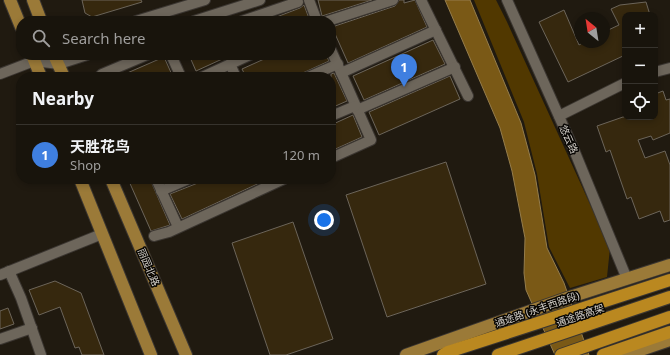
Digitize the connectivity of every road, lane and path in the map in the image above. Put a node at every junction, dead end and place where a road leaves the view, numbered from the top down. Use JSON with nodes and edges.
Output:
{"nodes":[{"id":1,"x":10,"y":0,"type":"edge"},
{"id":2,"x":33,"y":0,"type":"edge"},
{"id":3,"x":206,"y":0,"type":"edge"},
{"id":4,"x":260,"y":0,"type":"edge"},
{"id":5,"x":309,"y":0,"type":"edge"},
{"id":6,"x":393,"y":0,"type":"edge"},
{"id":7,"x":421,"y":0,"type":"edge"},
{"id":8,"x":507,"y":0,"type":"edge"},
{"id":9,"x":299,"y":1,"type":"edge"},
{"id":10,"x":17,"y":16,"type":"edge"},
{"id":11,"x":39,"y":16,"type":"edge"},
{"id":12,"x":153,"y":16,"type":"edge"},
{"id":13,"x":210,"y":16,"type":"edge"},
{"id":14,"x":256,"y":16,"type":"edge"},
{"id":15,"x":315,"y":16,"type":"edge"},
{"id":16,"x":336,"y":18,"type":"edge"},
{"id":17,"x":436,"y":30,"type":"junction"},
{"id":18,"x":30,"y":60,"type":"edge"},
{"id":19,"x":37,"y":60,"type":"edge"},
{"id":20,"x":57,"y":60,"type":"edge"},
{"id":21,"x":135,"y":60,"type":"edge"},
{"id":22,"x":174,"y":60,"type":"edge"},
{"id":23,"x":239,"y":60,"type":"edge"},
{"id":24,"x":335,"y":60,"type":"edge"},
{"id":25,"x":230,"y":64,"type":"junction"},
{"id":26,"x":455,"y":67,"type":"junction"},
{"id":27,"x":339,"y":68,"type":"junction"},
{"id":28,"x":670,"y":68,"type":"edge"},
{"id":29,"x":658,"y":71,"type":"edge"},
{"id":30,"x":39,"y":72,"type":"edge"},
{"id":31,"x":62,"y":72,"type":"edge"},
{"id":32,"x":107,"y":72,"type":"edge"},
{"id":33,"x":179,"y":72,"type":"edge"},
{"id":34,"x":213,"y":72,"type":"edge"},
{"id":35,"x":234,"y":72,"type":"edge"},
{"id":36,"x":325,"y":72,"type":"edge"},
{"id":37,"x":0,"y":74,"type":"edge"},
{"id":38,"x":623,"y":84,"type":"edge"},
{"id":39,"x":468,"y":96,"type":"dead end"},
{"id":40,"x":356,"y":108,"type":"junction"},
{"id":41,"x":336,"y":114,"type":"edge"},
{"id":42,"x":559,"y":116,"type":"junction"},
{"id":43,"x":336,"y":156,"type":"edge"},
{"id":44,"x":82,"y":184,"type":"edge"},
{"id":45,"x":113,"y":184,"type":"edge"},
{"id":46,"x":158,"y":184,"type":"edge"},
{"id":47,"x":177,"y":184,"type":"edge"},
{"id":48,"x":271,"y":184,"type":"edge"},
{"id":49,"x":161,"y":191,"type":"junction"},
{"id":50,"x":178,"y":228,"type":"junction"},
{"id":51,"x":102,"y":234,"type":"junction"},
{"id":52,"x":154,"y":236,"type":"dead end"},
{"id":53,"x":670,"y":265,"type":"edge"},
{"id":54,"x":4,"y":273,"type":"edge"},
{"id":55,"x":627,"y":279,"type":"junction"},
{"id":56,"x":670,"y":280,"type":"edge"},
{"id":57,"x":670,"y":297,"type":"edge"},
{"id":58,"x":670,"y":317,"type":"edge"},
{"id":59,"x":32,"y":328,"type":"junction"},
{"id":60,"x":670,"y":332,"type":"edge"},
{"id":61,"x":0,"y":339,"type":"edge"},
{"id":62,"x":670,"y":340,"type":"edge"},
{"id":63,"x":41,"y":355,"type":"edge"},
{"id":64,"x":151,"y":355,"type":"edge"},
{"id":65,"x":186,"y":355,"type":"edge"},
{"id":66,"x":406,"y":355,"type":"edge"},
{"id":67,"x":442,"y":355,"type":"edge"},
{"id":68,"x":498,"y":355,"type":"edge"},
{"id":69,"x":561,"y":355,"type":"edge"},
{"id":70,"x":604,"y":355,"type":"edge"},
{"id":71,"x":626,"y":355,"type":"edge"}],
"edges":[{"from":1,"to":10,"type":"main road"},
{"from":2,"to":11,"type":"main road"},
{"from":3,"to":12,"type":"street"},
{"from":4,"to":13,"type":"street"},
{"from":5,"to":15,"type":"street"},
{"from":6,"to":16,"type":"street"},
{"from":7,"to":17,"type":"street"},
{"from":8,"to":42,"type":"street","name":"悠云路"},
{"from":9,"to":14,"type":"street"},
{"from":17,"to":26,"type":"street"},
{"from":17,"to":27,"type":"street"},
{"from":18,"to":37,"type":"street"},
{"from":19,"to":30,"type":"main road"},
{"from":20,"to":31,"type":"main road"},
{"from":21,"to":32,"type":"street"},
{"from":22,"to":33,"type":"street"},
{"from":23,"to":25,"type":"street"},
{"from":24,"to":27,"type":"street"},
{"from":25,"to":34,"type":"street"},
{"from":25,"to":35,"type":"street"},
{"from":26,"to":39,"type":"street"},
{"from":26,"to":40,"type":"street"},
{"from":27,"to":36,"type":"street"},
{"from":27,"to":40,"type":"street"},
{"from":28,"to":29,"type":"street"},
{"from":38,"to":42,"type":"street"},
{"from":40,"to":41,"type":"street"},
{"from":40,"to":43,"type":"street"},
{"from":42,"to":55,"type":"street","name":"悠云路"},
{"from":44,"to":51,"type":"main road"},
{"from":45,"to":65,"type":"main road","name":"丽园北路"},
{"from":46,"to":49,"type":"street"},
{"from":47,"to":49,"type":"street"},
{"from":48,"to":50,"type":"street"},
{"from":49,"to":50,"type":"street"},
{"from":50,"to":52,"type":"street"},
{"from":51,"to":54,"type":"street"},
{"from":51,"to":64,"type":"main road"},
{"from":53,"to":55,"type":"main road","name":"通途路 (永丰西路段)"},
{"from":54,"to":59,"type":"street"},
{"from":55,"to":66,"type":"main road","name":"通途路 (永丰西路段)"},
{"from":56,"to":67,"type":"highway"},
{"from":57,"to":68,"type":"highway","name":"通途路高架"},
{"from":58,"to":69,"type":"highway"},
{"from":59,"to":61,"type":"street"},
{"from":59,"to":63,"type":"street"},
{"from":60,"to":70,"type":"highway"},
{"from":62,"to":71,"type":"main road"}]}
